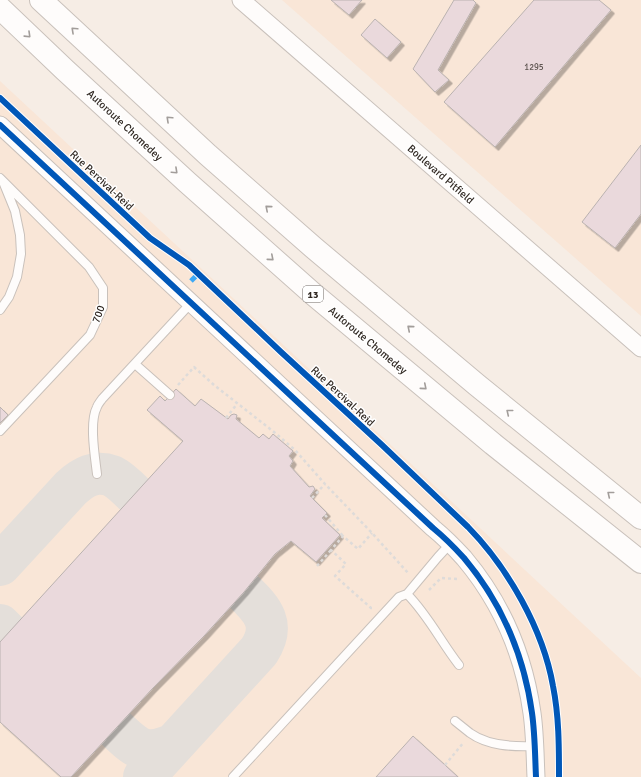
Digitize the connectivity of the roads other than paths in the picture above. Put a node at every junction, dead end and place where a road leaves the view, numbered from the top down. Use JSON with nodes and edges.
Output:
{"nodes":[{"id":1,"x":41,"y":0,"type":"edge"},
{"id":2,"x":241,"y":0,"type":"edge"},
{"id":3,"x":0,"y":8,"type":"edge"},
{"id":4,"x":0,"y":125,"type":"edge"},
{"id":5,"x":1,"y":180,"type":"edge"},
{"id":6,"x":192,"y":303,"type":"junction"},
{"id":7,"x":0,"y":310,"type":"edge"},
{"id":8,"x":641,"y":348,"type":"edge"},
{"id":9,"x":135,"y":364,"type":"junction"},
{"id":10,"x":170,"y":395,"type":"dead end"},
{"id":11,"x":0,"y":431,"type":"edge"},
{"id":12,"x":97,"y":474,"type":"dead end"},
{"id":13,"x":641,"y":518,"type":"edge"},
{"id":14,"x":450,"y":544,"type":"junction"},
{"id":15,"x":641,"y":562,"type":"edge"},
{"id":16,"x":407,"y":594,"type":"junction"},
{"id":17,"x":459,"y":665,"type":"dead end"},
{"id":18,"x":455,"y":721,"type":"dead end"},
{"id":19,"x":535,"y":746,"type":"junction"},
{"id":20,"x":233,"y":777,"type":"edge"},
{"id":21,"x":536,"y":777,"type":"edge"}],
"edges":[{"from":13,"to":1,"type":"highway","one_way":true},
{"from":2,"to":8,"type":"street","name":"Boulevard Pitfield"},
{"from":3,"to":15,"type":"highway","name":"Autoroute Chomedey","number":"13","one_way":true},
{"from":4,"to":6,"type":"street"},
{"from":5,"to":7,"type":"lane"},
{"from":5,"to":11,"type":"lane","name":"700"},
{"from":6,"to":9,"type":"lane"},
{"from":6,"to":14,"type":"street"},
{"from":9,"to":10,"type":"lane"},
{"from":9,"to":12,"type":"lane"},
{"from":14,"to":16,"type":"lane"},
{"from":14,"to":19,"type":"street"},
{"from":16,"to":17,"type":"lane"},
{"from":16,"to":20,"type":"lane"},
{"from":18,"to":19,"type":"lane"},
{"from":19,"to":21,"type":"street"}]}
